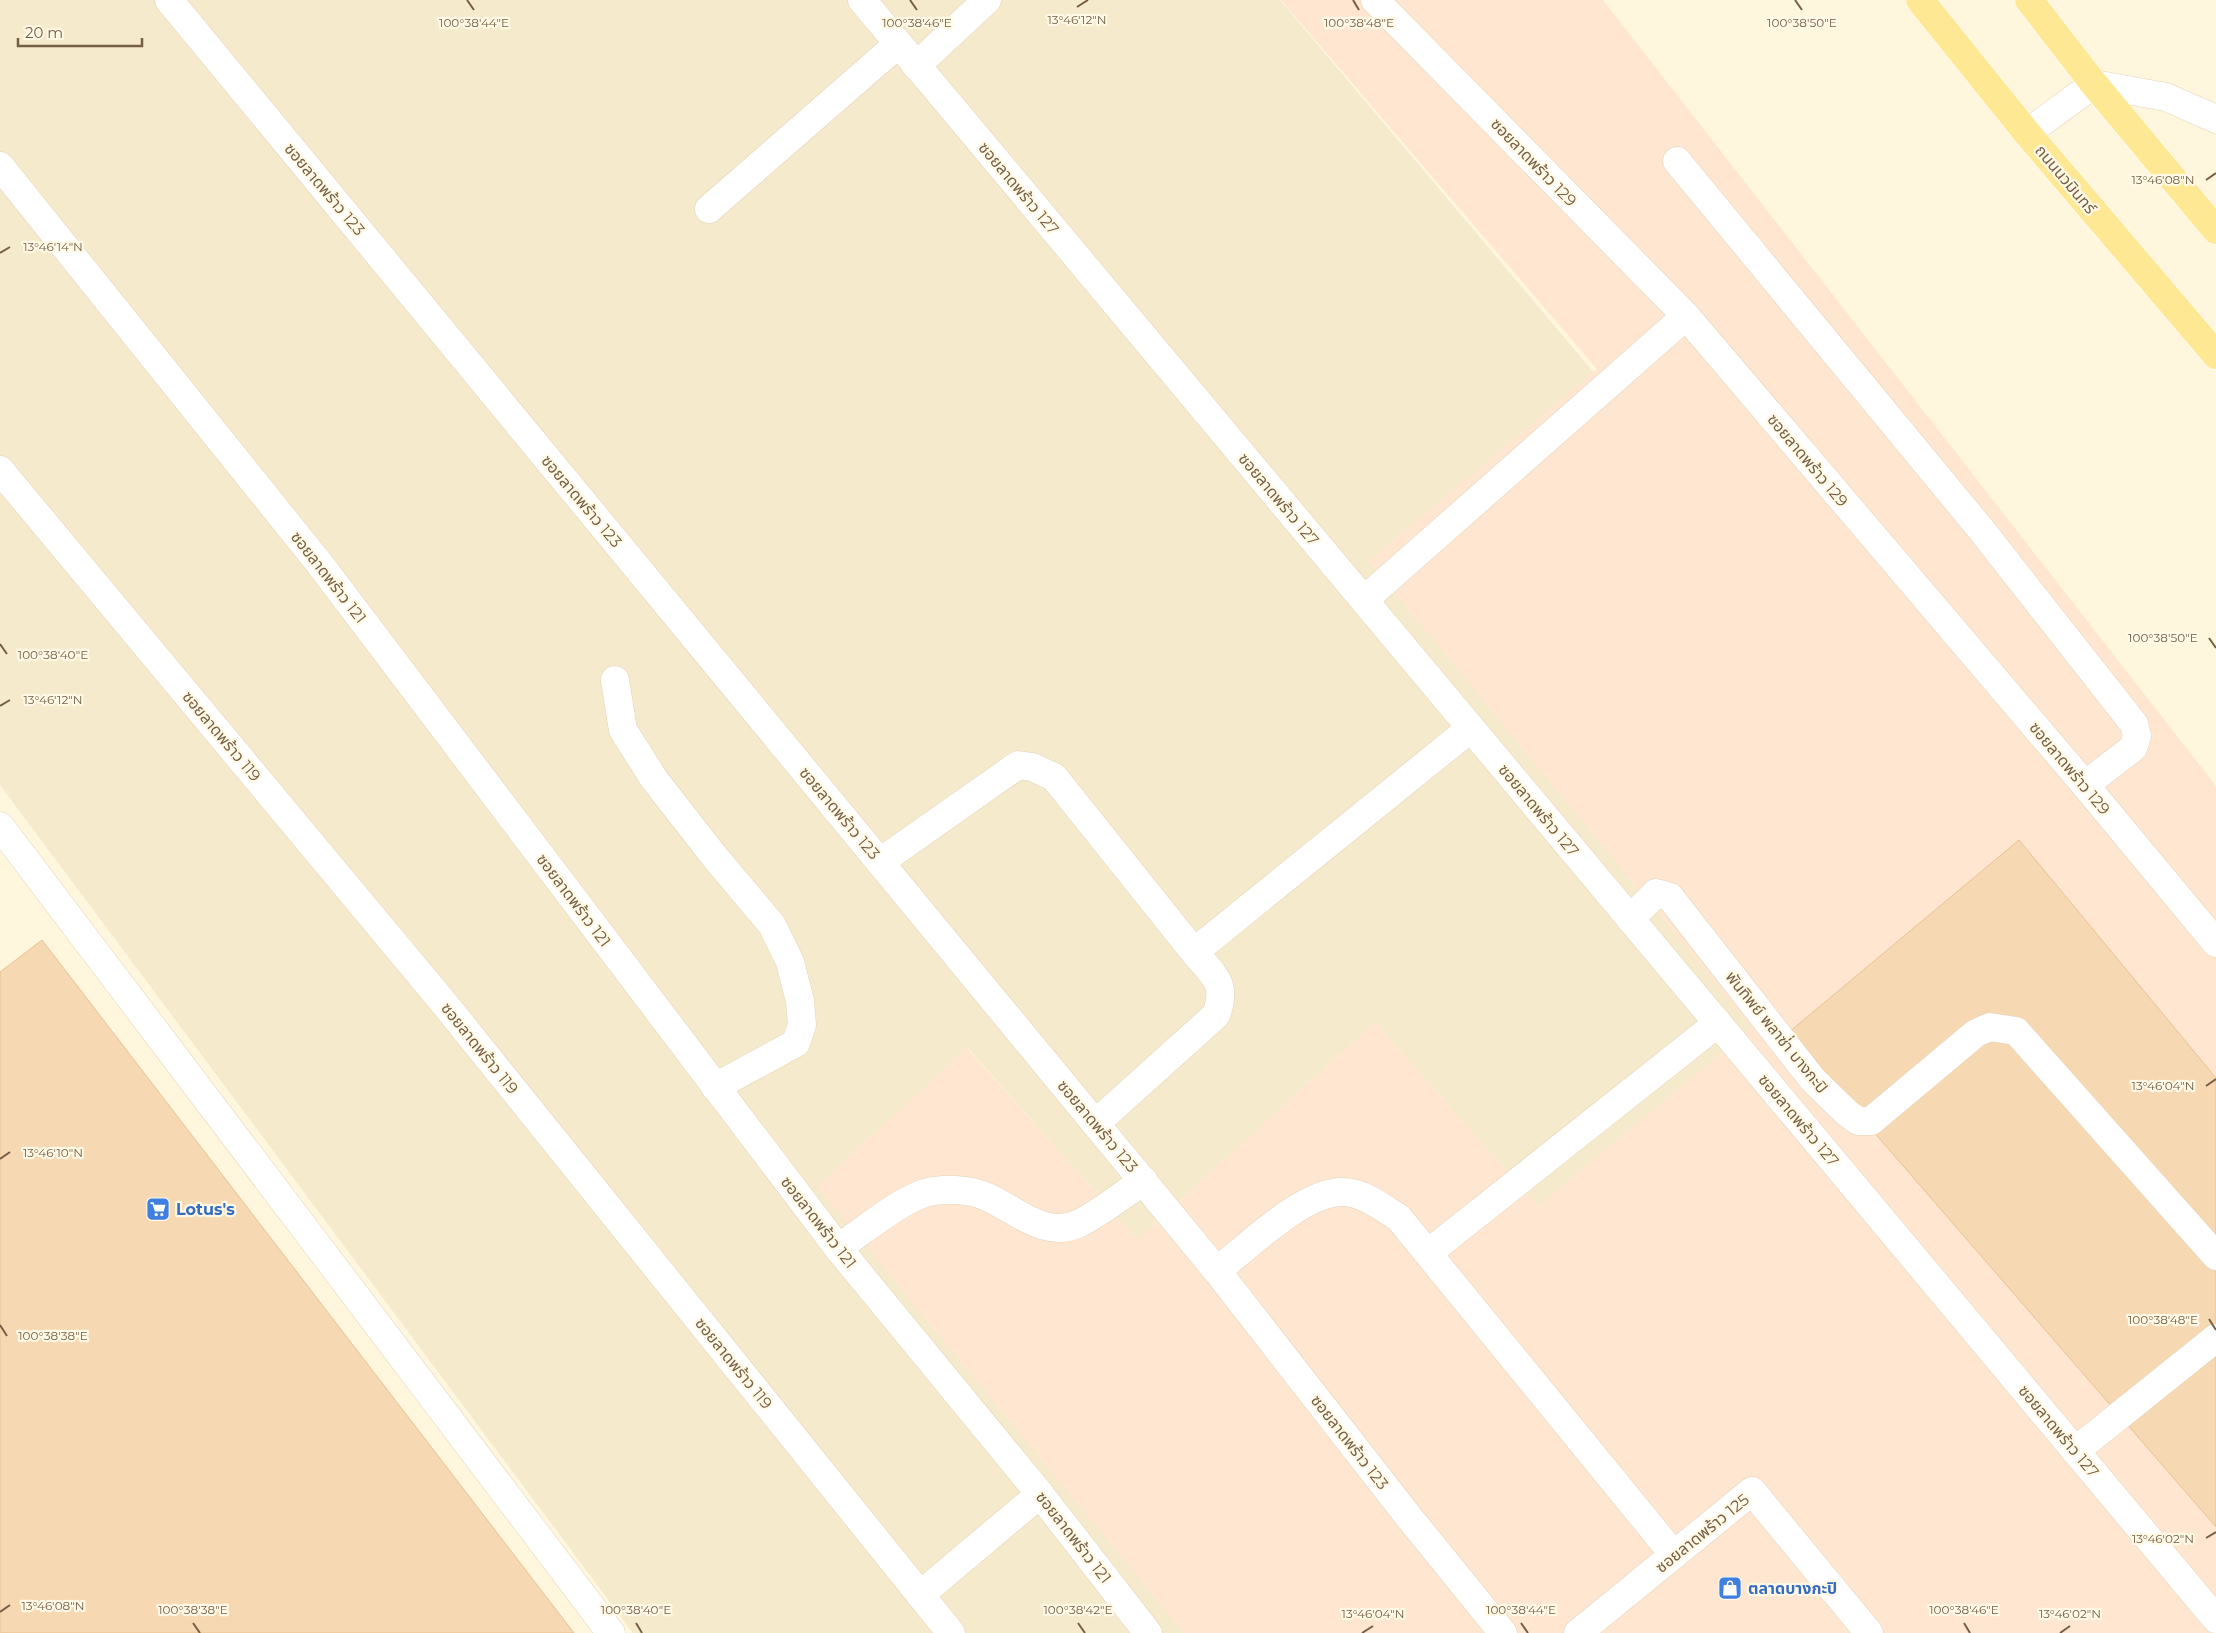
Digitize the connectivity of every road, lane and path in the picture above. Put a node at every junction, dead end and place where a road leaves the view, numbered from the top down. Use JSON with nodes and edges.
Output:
{"nodes":[{"id":1,"x":169,"y":0,"type":"edge"},
{"id":2,"x":862,"y":0,"type":"edge"},
{"id":3,"x":987,"y":0,"type":"edge"},
{"id":4,"x":1375,"y":0,"type":"edge"},
{"id":5,"x":1920,"y":0,"type":"edge"},
{"id":6,"x":2029,"y":0,"type":"edge"},
{"id":7,"x":898,"y":44,"type":"junction"},
{"id":8,"x":916,"y":66,"type":"junction"},
{"id":9,"x":2094,"y":84,"type":"junction"},
{"id":10,"x":2216,"y":119,"type":"edge"},
{"id":11,"x":2027,"y":133,"type":"junction"},
{"id":12,"x":1677,"y":161,"type":"dead end"},
{"id":13,"x":0,"y":166,"type":"edge"},
{"id":14,"x":709,"y":209,"type":"dead end"},
{"id":15,"x":2216,"y":230,"type":"edge"},
{"id":16,"x":1686,"y":316,"type":"junction"},
{"id":17,"x":2216,"y":355,"type":"edge"},
{"id":18,"x":0,"y":470,"type":"edge"},
{"id":19,"x":1364,"y":600,"type":"junction"},
{"id":20,"x":615,"y":680,"type":"dead end"},
{"id":21,"x":1471,"y":728,"type":"junction"},
{"id":22,"x":2085,"y":785,"type":"junction"},
{"id":23,"x":0,"y":826,"type":"edge"},
{"id":24,"x":880,"y":862,"type":"junction"},
{"id":25,"x":1630,"y":919,"type":"junction"},
{"id":26,"x":2216,"y":943,"type":"edge"},
{"id":27,"x":1194,"y":952,"type":"junction"},
{"id":28,"x":1718,"y":1023,"type":"junction"},
{"id":29,"x":715,"y":1087,"type":"junction"},
{"id":30,"x":1096,"y":1123,"type":"junction"},
{"id":31,"x":1144,"y":1181,"type":"junction"},
{"id":32,"x":838,"y":1248,"type":"junction"},
{"id":33,"x":1428,"y":1253,"type":"junction"},
{"id":34,"x":2216,"y":1256,"type":"edge"},
{"id":35,"x":1218,"y":1271,"type":"junction"},
{"id":36,"x":2216,"y":1338,"type":"edge"},
{"id":37,"x":2075,"y":1451,"type":"junction"},
{"id":38,"x":1040,"y":1494,"type":"junction"},
{"id":39,"x":1674,"y":1555,"type":"junction"},
{"id":40,"x":920,"y":1595,"type":"junction"},
{"id":41,"x":2216,"y":1619,"type":"edge"},
{"id":42,"x":611,"y":1633,"type":"edge"},
{"id":43,"x":951,"y":1633,"type":"edge"},
{"id":44,"x":1148,"y":1633,"type":"edge"},
{"id":45,"x":1503,"y":1633,"type":"edge"},
{"id":46,"x":1578,"y":1633,"type":"edge"},
{"id":47,"x":1869,"y":1633,"type":"edge"}],
"edges":[{"from":1,"to":24,"type":"street","name":"ซอยลาดพร้าว 123"},
{"from":2,"to":7,"type":"street","name":"ซอยลาดพร้าว 127"},
{"from":3,"to":8,"type":"street"},
{"from":4,"to":16,"type":"street","name":"ซอยลาดพร้าว 129"},
{"from":5,"to":11,"type":"main road","name":"ถนนนวมินทร์"},
{"from":6,"to":9,"type":"main road"},
{"from":7,"to":8,"type":"street","name":"ซอยลาดพร้าว 127"},
{"from":7,"to":14,"type":"street"},
{"from":8,"to":19,"type":"street","name":"ซอยลาดพร้าว 127"},
{"from":9,"to":10,"type":"street"},
{"from":9,"to":11,"type":"street"},
{"from":9,"to":15,"type":"main road"},
{"from":11,"to":17,"type":"main road","name":"ถนนนวมินทร์"},
{"from":12,"to":22,"type":"street"},
{"from":13,"to":29,"type":"street","name":"ซอยลาดพร้าว 121"},
{"from":16,"to":19,"type":"street"},
{"from":16,"to":22,"type":"street","name":"ซอยลาดพร้าว 129"},
{"from":18,"to":40,"type":"street","name":"ซอยลาดพร้าว 119"},
{"from":19,"to":21,"type":"street","name":"ซอยลาดพร้าว 127"},
{"from":20,"to":29,"type":"street"},
{"from":21,"to":25,"type":"street","name":"ซอยลาดพร้าว 127"},
{"from":21,"to":27,"type":"street"},
{"from":22,"to":26,"type":"street","name":"ซอยลาดพร้าว 129"},
{"from":23,"to":42,"type":"street"},
{"from":24,"to":27,"type":"street"},
{"from":24,"to":30,"type":"street","name":"ซอยลาดพร้าว 123"},
{"from":25,"to":28,"type":"street","name":"ซอยลาดพร้าว 127"},
{"from":25,"to":34,"type":"street","name":"พันทิพย์ พลาซ่่า บางกะปิ"},
{"from":27,"to":30,"type":"street"},
{"from":28,"to":33,"type":"street"},
{"from":28,"to":37,"type":"street","name":"ซอยลาดพร้าว 127"},
{"from":29,"to":32,"type":"street","name":"ซอยลาดพร้าว 121"},
{"from":30,"to":31,"type":"street","name":"ซอยลาดพร้าว 123"},
{"from":31,"to":32,"type":"street"},
{"from":31,"to":35,"type":"street","name":"ซอยลาดพร้าว 123"},
{"from":32,"to":38,"type":"street","name":"ซอยลาดพร้าว 121"},
{"from":33,"to":35,"type":"street"},
{"from":33,"to":39,"type":"street"},
{"from":35,"to":45,"type":"street","name":"ซอยลาดพร้าว 123"},
{"from":36,"to":37,"type":"street"},
{"from":37,"to":41,"type":"street","name":"ซอยลาดพร้าว 127"},
{"from":38,"to":40,"type":"street"},
{"from":38,"to":44,"type":"street","name":"ซอยลาดพร้าว 121"},
{"from":39,"to":46,"type":"street","name":"ซอยลาดพร้าว 125"},
{"from":39,"to":47,"type":"street","name":"ซอยลาดพร้าว 125"},
{"from":40,"to":43,"type":"street","name":"ซอยลาดพร้าว 119"}]}
